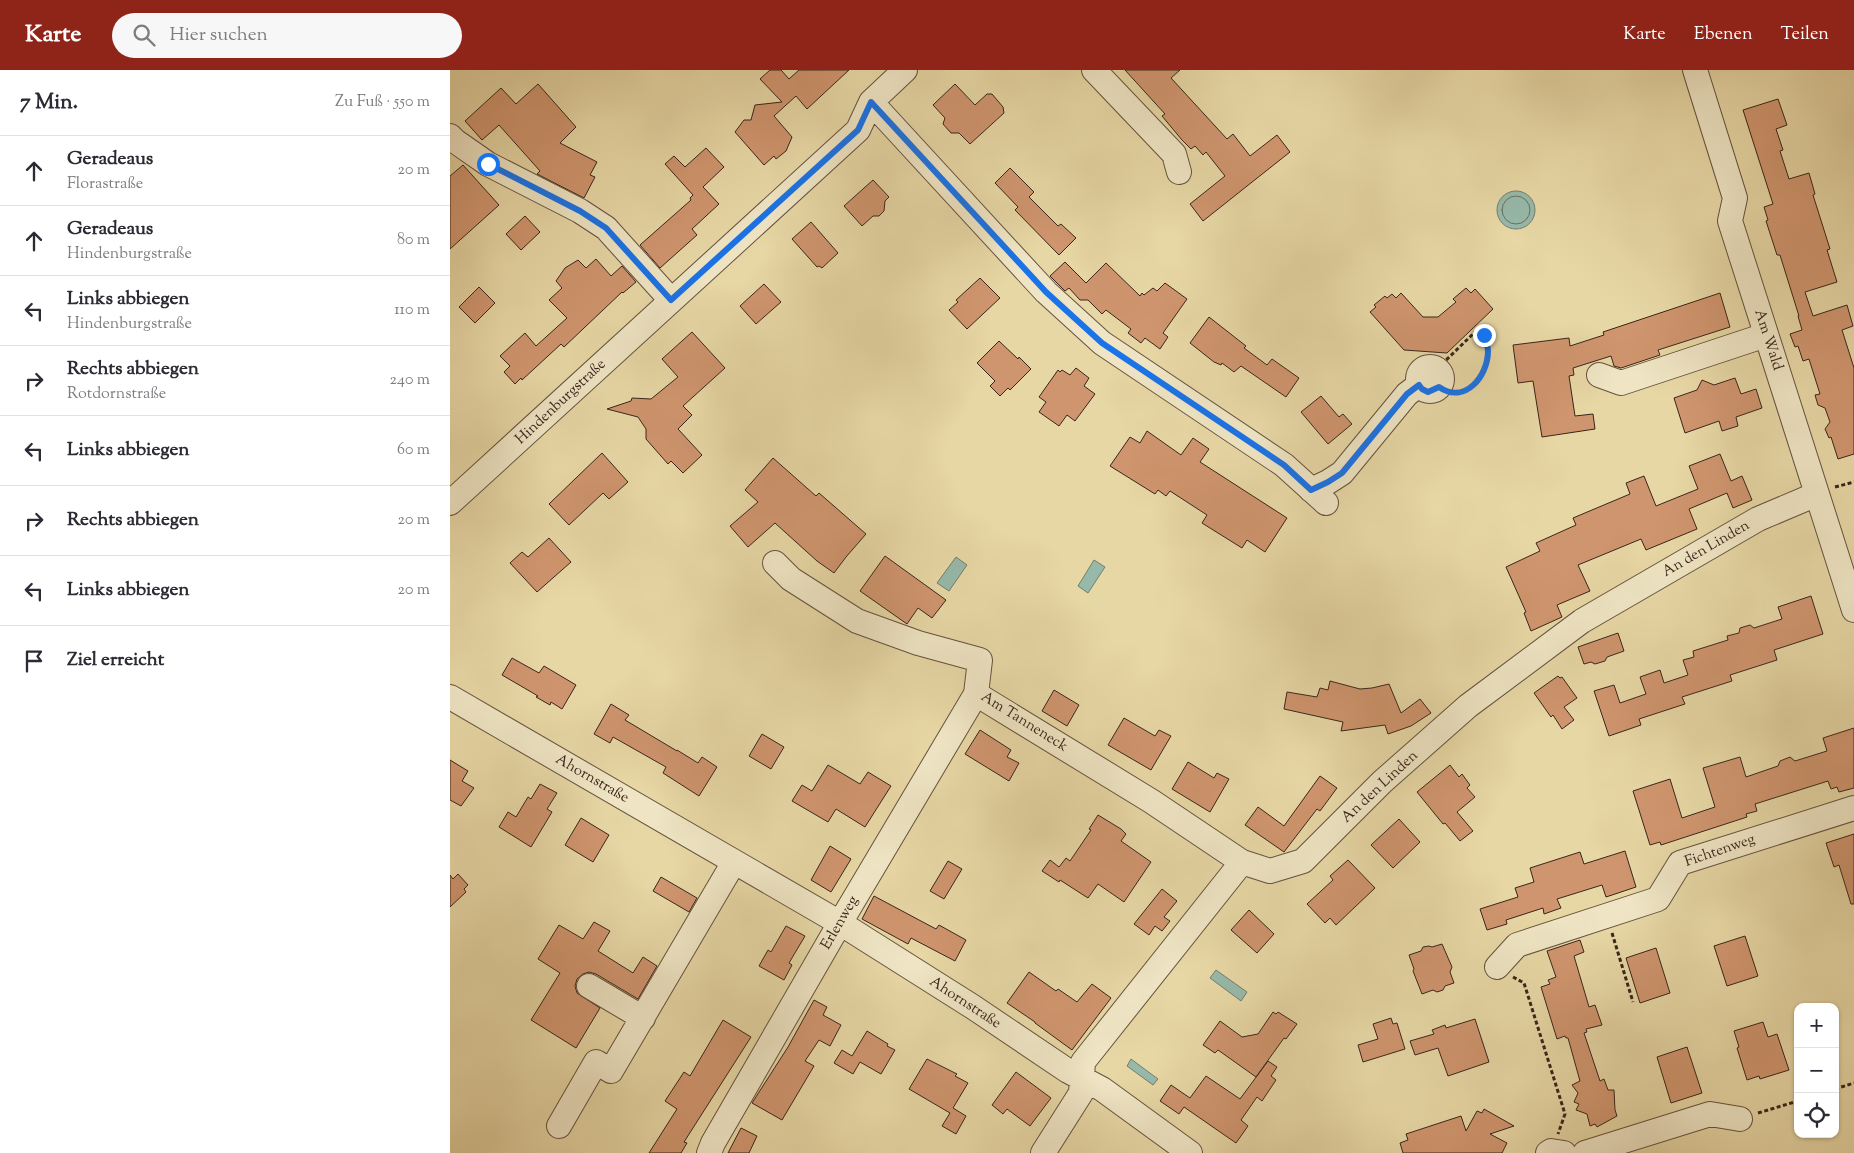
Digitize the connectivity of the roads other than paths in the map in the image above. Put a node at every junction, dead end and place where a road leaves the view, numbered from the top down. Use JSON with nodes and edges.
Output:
{"nodes":[{"id":1,"x":905,"y":70,"type":"edge"},
{"id":2,"x":1094,"y":70,"type":"edge"},
{"id":3,"x":1695,"y":70,"type":"edge"},
{"id":4,"x":871,"y":102,"type":"junction"},
{"id":5,"x":450,"y":136,"type":"edge"},
{"id":6,"x":1179,"y":172,"type":"dead end"},
{"id":7,"x":671,"y":300,"type":"junction"},
{"id":8,"x":1766,"y":335,"type":"junction"},
{"id":9,"x":1599,"y":375,"type":"dead end"},
{"id":10,"x":1432,"y":381,"type":"road end"},
{"id":11,"x":1817,"y":494,"type":"junction"},
{"id":12,"x":450,"y":503,"type":"edge"},
{"id":13,"x":775,"y":563,"type":"dead end"},
{"id":14,"x":1854,"y":610,"type":"edge"},
{"id":15,"x":976,"y":694,"type":"junction"},
{"id":16,"x":450,"y":697,"type":"edge"},
{"id":17,"x":1854,"y":808,"type":"edge"},
{"id":18,"x":734,"y":862,"type":"junction"},
{"id":19,"x":1242,"y":862,"type":"junction"},
{"id":20,"x":840,"y":923,"type":"junction"},
{"id":21,"x":1497,"y":967,"type":"road end"},
{"id":22,"x":589,"y":986,"type":"dead end"},
{"id":23,"x":643,"y":1018,"type":"junction"},
{"id":24,"x":1082,"y":1079,"type":"junction"},
{"id":25,"x":1740,"y":1119,"type":"road end"},
{"id":26,"x":559,"y":1126,"type":"dead end"},
{"id":27,"x":709,"y":1153,"type":"edge"},
{"id":28,"x":1043,"y":1153,"type":"edge"},
{"id":29,"x":1190,"y":1153,"type":"edge"},
{"id":30,"x":1585,"y":1153,"type":"edge"}],
"edges":[{"from":1,"to":4,"type":"street","name":"Hindenburgstraße"},
{"from":2,"to":6,"type":"street"},
{"from":3,"to":8,"type":"street","name":"Am Wald"},
{"from":4,"to":7,"type":"street","name":"Hindenburgstraße"},
{"from":4,"to":10,"type":"street"},
{"from":5,"to":7,"type":"street"},
{"from":7,"to":12,"type":"street","name":"Hindenburgstraße"},
{"from":8,"to":9,"type":"street"},
{"from":8,"to":11,"type":"street","name":"Am Wald"},
{"from":11,"to":14,"type":"street","name":"Am Wald"},
{"from":11,"to":19,"type":"street","name":"An den Linden"},
{"from":13,"to":15,"type":"street","name":"Am Tanneneck"},
{"from":15,"to":19,"type":"street","name":"Am Tanneneck"},
{"from":15,"to":20,"type":"street","name":"Erlenweg"},
{"from":16,"to":18,"type":"street","name":"Ahornstraße"},
{"from":17,"to":21,"type":"street","name":"Fichtenweg"},
{"from":18,"to":20,"type":"street","name":"Ahornstraße"},
{"from":18,"to":23,"type":"street"},
{"from":19,"to":24,"type":"street"},
{"from":20,"to":24,"type":"street","name":"Ahornstraße"},
{"from":20,"to":27,"type":"street","name":"Erlenweg"},
{"from":22,"to":23,"type":"street"},
{"from":23,"to":26,"type":"street"},
{"from":24,"to":28,"type":"street"},
{"from":24,"to":29,"type":"street","name":"Ahornstraße"},
{"from":25,"to":30,"type":"street"}]}
